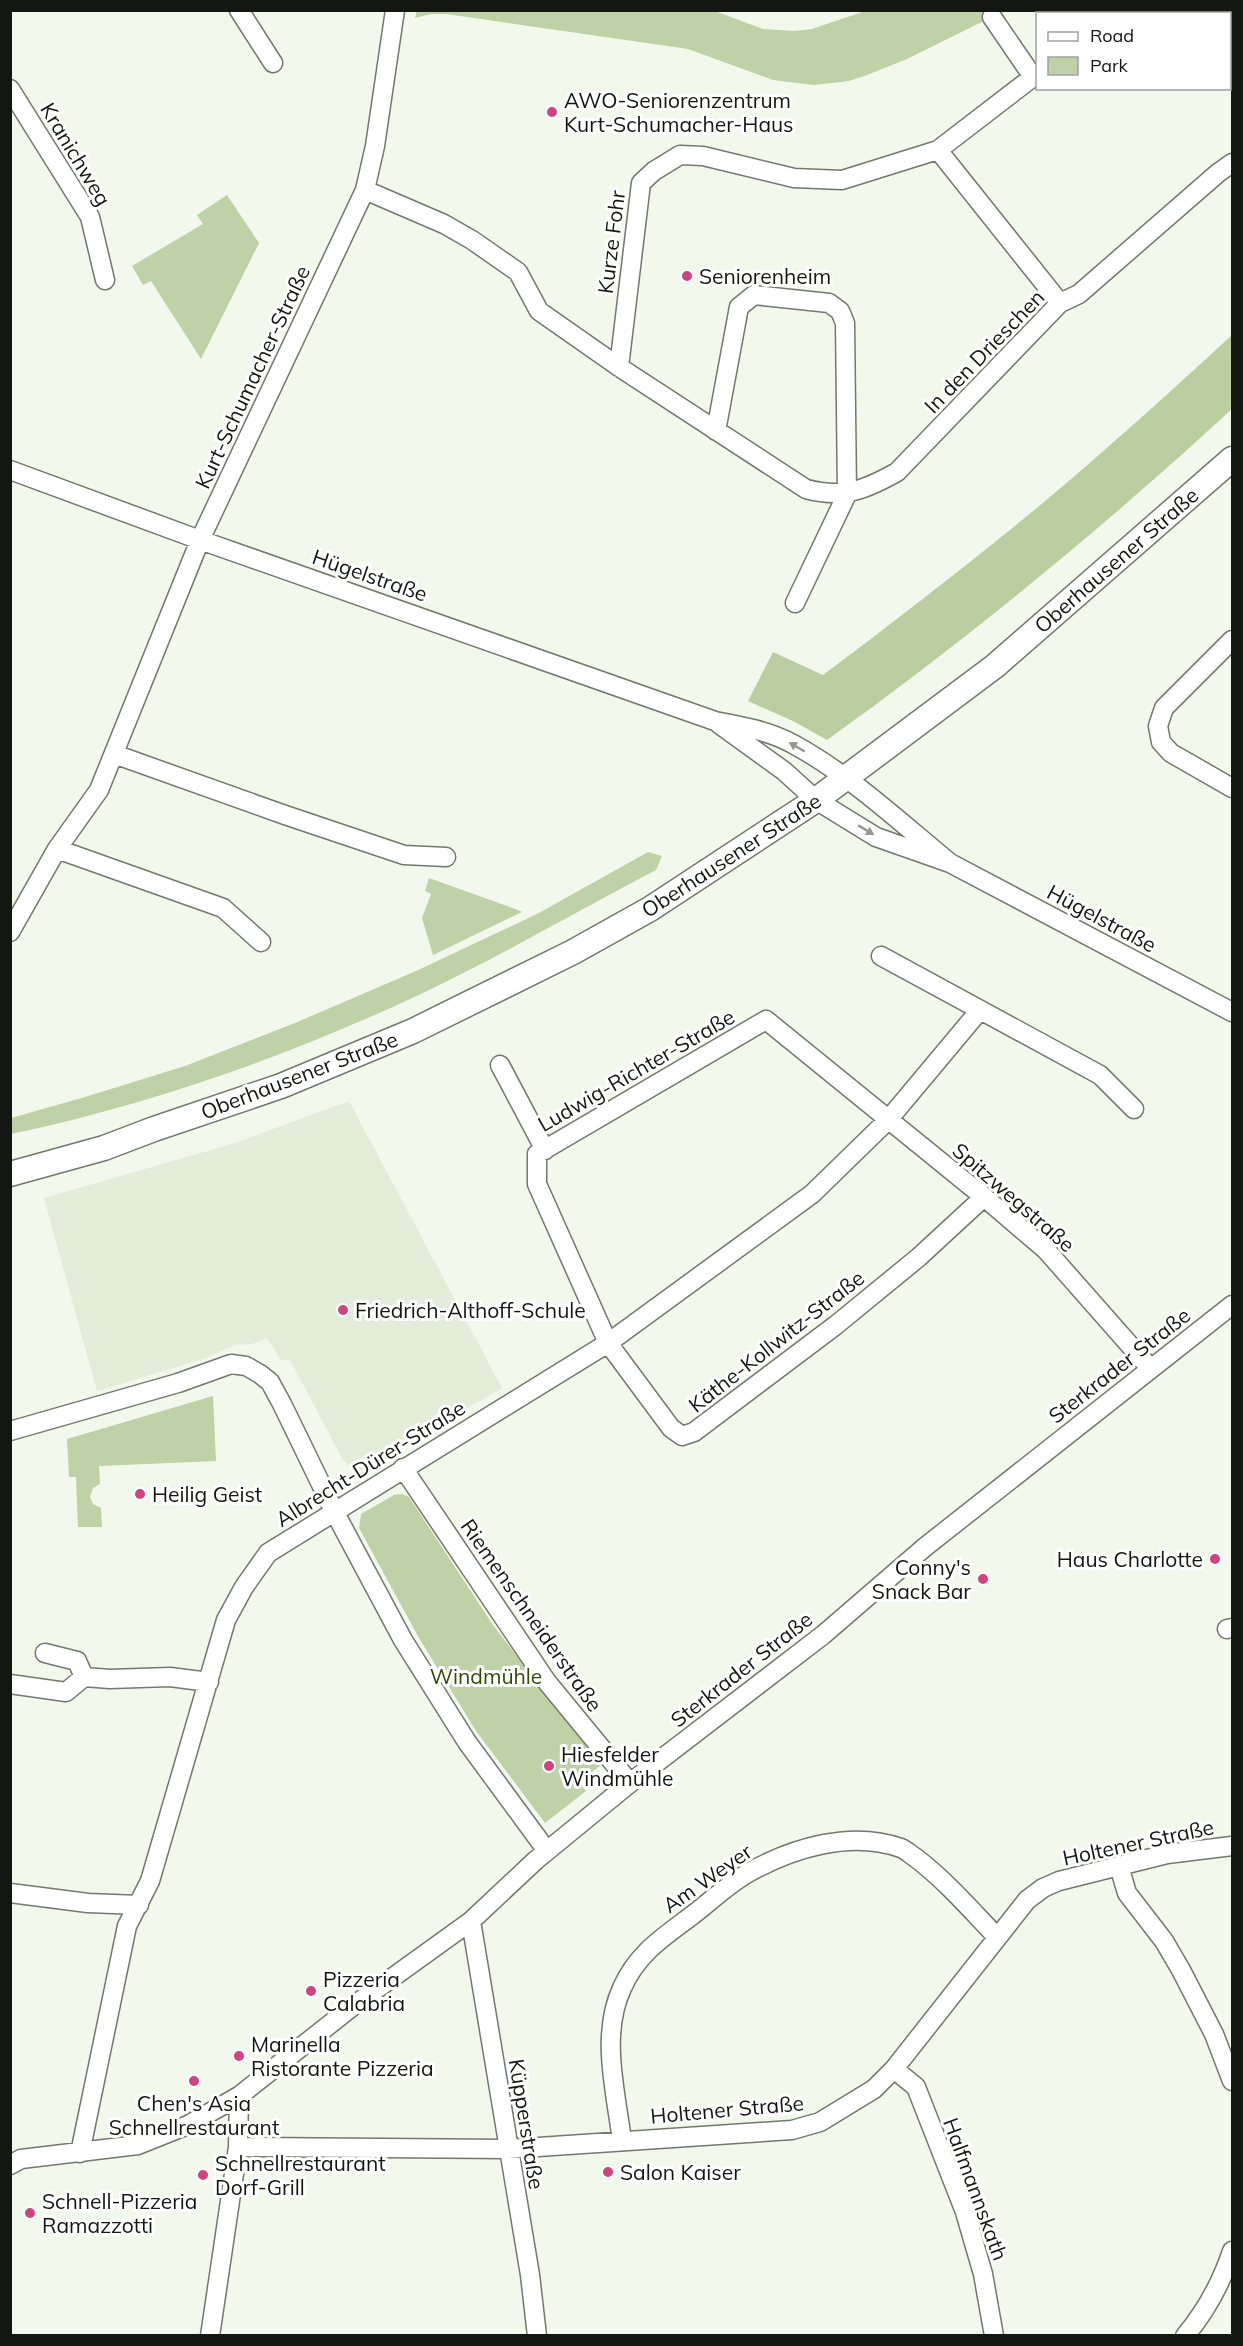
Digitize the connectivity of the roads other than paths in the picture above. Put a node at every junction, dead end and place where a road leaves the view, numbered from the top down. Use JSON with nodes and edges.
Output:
{"nodes":[{"id":1,"x":239,"y":10,"type":"edge"},
{"id":2,"x":395,"y":10,"type":"edge"},
{"id":3,"x":992,"y":17,"type":"dead end"},
{"id":4,"x":273,"y":63,"type":"dead end"},
{"id":5,"x":10,"y":89,"type":"edge"},
{"id":6,"x":938,"y":150,"type":"junction"},
{"id":7,"x":1233,"y":163,"type":"edge"},
{"id":8,"x":365,"y":190,"type":"junction"},
{"id":9,"x":105,"y":280,"type":"dead end"},
{"id":10,"x":1060,"y":303,"type":"junction"},
{"id":11,"x":619,"y":367,"type":"junction"},
{"id":12,"x":716,"y":430,"type":"junction"},
{"id":13,"x":1233,"y":459,"type":"edge"},
{"id":14,"x":10,"y":470,"type":"edge"},
{"id":15,"x":848,"y":494,"type":"junction"},
{"id":16,"x":200,"y":540,"type":"junction"},
{"id":17,"x":795,"y":603,"type":"dead end"},
{"id":18,"x":1233,"y":640,"type":"edge"},
{"id":19,"x":715,"y":721,"type":"junction"},
{"id":20,"x":114,"y":754,"type":"junction"},
{"id":21,"x":846,"y":779,"type":"junction"},
{"id":22,"x":1233,"y":788,"type":"edge"},
{"id":23,"x":816,"y":800,"type":"junction"},
{"id":24,"x":57,"y":849,"type":"junction"},
{"id":25,"x":446,"y":857,"type":"dead end"},
{"id":26,"x":950,"y":863,"type":"junction"},
{"id":27,"x":10,"y":932,"type":"edge"},
{"id":28,"x":261,"y":942,"type":"dead end"},
{"id":29,"x":881,"y":956,"type":"dead end"},
{"id":30,"x":980,"y":1010,"type":"junction"},
{"id":31,"x":1233,"y":1012,"type":"edge"},
{"id":32,"x":500,"y":1065,"type":"dead end"},
{"id":33,"x":1134,"y":1109,"type":"dead end"},
{"id":34,"x":888,"y":1120,"type":"junction"},
{"id":35,"x":154,"y":1129,"type":"junction"},
{"id":36,"x":545,"y":1150,"type":"junction"},
{"id":37,"x":10,"y":1158,"type":"edge"},
{"id":38,"x":10,"y":1174,"type":"edge"},
{"id":39,"x":984,"y":1197,"type":"junction"},
{"id":40,"x":1233,"y":1305,"type":"edge"},
{"id":41,"x":608,"y":1343,"type":"junction"},
{"id":42,"x":1150,"y":1368,"type":"junction"},
{"id":43,"x":10,"y":1431,"type":"edge"},
{"id":44,"x":402,"y":1468,"type":"junction"},
{"id":45,"x":334,"y":1511,"type":"junction"},
{"id":46,"x":45,"y":1653,"type":"dead end"},
{"id":47,"x":84,"y":1677,"type":"junction"},
{"id":48,"x":209,"y":1682,"type":"junction"},
{"id":49,"x":10,"y":1684,"type":"edge"},
{"id":50,"x":630,"y":1784,"type":"junction"},
{"id":51,"x":1233,"y":1846,"type":"edge"},
{"id":52,"x":547,"y":1851,"type":"junction"},
{"id":53,"x":1119,"y":1866,"type":"junction"},
{"id":54,"x":10,"y":1893,"type":"edge"},
{"id":55,"x":139,"y":1905,"type":"junction"},
{"id":56,"x":471,"y":1921,"type":"junction"},
{"id":57,"x":997,"y":1937,"type":"junction"},
{"id":58,"x":894,"y":2069,"type":"junction"},
{"id":59,"x":1233,"y":2081,"type":"edge"},
{"id":60,"x":239,"y":2096,"type":"junction"},
{"id":61,"x":622,"y":2141,"type":"junction"},
{"id":62,"x":238,"y":2147,"type":"junction"},
{"id":63,"x":508,"y":2149,"type":"junction"},
{"id":64,"x":80,"y":2153,"type":"junction"},
{"id":65,"x":11,"y":2164,"type":"edge"},
{"id":66,"x":1233,"y":2251,"type":"edge"},
{"id":67,"x":210,"y":2336,"type":"edge"},
{"id":68,"x":537,"y":2336,"type":"edge"},
{"id":69,"x":994,"y":2336,"type":"edge"},
{"id":70,"x":1185,"y":2336,"type":"edge"}],
"edges":[{"from":1,"to":4,"type":"street"},
{"from":2,"to":8,"type":"street","name":"Kurt-Schumacher-Straße"},
{"from":3,"to":6,"type":"street","name":"Kurze Fohr"},
{"from":5,"to":9,"type":"street","name":"Kranichweg"},
{"from":6,"to":10,"type":"street"},
{"from":6,"to":11,"type":"street","name":"Kurze Fohr"},
{"from":7,"to":10,"type":"street","name":"In den Drieschen"},
{"from":8,"to":11,"type":"street","name":"In den Drieschen"},
{"from":8,"to":16,"type":"street","name":"Kurt-Schumacher-Straße"},
{"from":10,"to":15,"type":"street","name":"In den Drieschen"},
{"from":11,"to":12,"type":"street","name":"In den Drieschen"},
{"from":12,"to":15,"type":"street","name":"In den Drieschen"},
{"from":12,"to":15,"type":"street"},
{"from":13,"to":21,"type":"main road","name":"Oberhausener Straße"},
{"from":14,"to":16,"type":"street","name":"Hügelstraße"},
{"from":15,"to":17,"type":"street"},
{"from":16,"to":19,"type":"street","name":"Hügelstraße"},
{"from":16,"to":20,"type":"street","name":"Kurt-Schumacher-Straße"},
{"from":18,"to":22,"type":"street"},
{"from":21,"to":19,"type":"street","name":"Hügelstraße","one_way":true},
{"from":19,"to":23,"type":"street","name":"Hügelstraße"},
{"from":20,"to":24,"type":"street","name":"Kurt-Schumacher-Straße"},
{"from":20,"to":25,"type":"street"},
{"from":21,"to":23,"type":"main road","name":"Oberhausener Straße"},
{"from":21,"to":26,"type":"street","name":"Hügelstraße"},
{"from":23,"to":26,"type":"street","name":"Hügelstraße","one_way":true},
{"from":23,"to":35,"type":"main road","name":"Oberhausener Straße"},
{"from":24,"to":27,"type":"street","name":"Kurt-Schumacher-Straße"},
{"from":24,"to":28,"type":"street"},
{"from":26,"to":31,"type":"street","name":"Hügelstraße"},
{"from":29,"to":30,"type":"street"},
{"from":30,"to":33,"type":"street"},
{"from":30,"to":34,"type":"street","name":"Albrecht-Dürer-Straße"},
{"from":32,"to":36,"type":"street"},
{"from":34,"to":36,"type":"street","name":"Ludwig-Richter-Straße"},
{"from":34,"to":39,"type":"street","name":"Spitzwegstraße"},
{"from":34,"to":41,"type":"street","name":"Albrecht-Dürer-Straße"},
{"from":35,"to":37,"type":"main road","name":"Oberhausener Straße"},
{"from":35,"to":38,"type":"main road","name":"Oberhausener Straße"},
{"from":36,"to":41,"type":"street","name":"Ludwig-Richter-Straße"},
{"from":39,"to":41,"type":"street","name":"Käthe-Kollwitz-Straße"},
{"from":39,"to":42,"type":"street","name":"Spitzwegstraße"},
{"from":40,"to":42,"type":"street","name":"Sterkrader Straße"},
{"from":41,"to":44,"type":"street","name":"Albrecht-Dürer-Straße"},
{"from":42,"to":50,"type":"street","name":"Sterkrader Straße"},
{"from":43,"to":45,"type":"street"},
{"from":44,"to":45,"type":"street","name":"Albrecht-Dürer-Straße"},
{"from":44,"to":50,"type":"street","name":"Riemenschneiderstraße"},
{"from":45,"to":48,"type":"street","name":"Albrecht-Dürer-Straße"},
{"from":45,"to":52,"type":"street"},
{"from":46,"to":47,"type":"street"},
{"from":47,"to":48,"type":"street"},
{"from":47,"to":49,"type":"street"},
{"from":48,"to":55,"type":"street","name":"Albrecht-Dürer-Straße"},
{"from":50,"to":52,"type":"street","name":"Sterkrader Straße"},
{"from":51,"to":53,"type":"street","name":"Holtener Straße"},
{"from":52,"to":56,"type":"street","name":"Sterkrader Straße"},
{"from":53,"to":57,"type":"street","name":"Holtener Straße"},
{"from":53,"to":59,"type":"street"},
{"from":54,"to":55,"type":"street"},
{"from":55,"to":64,"type":"street","name":"Albrecht-Dürer-Straße"},
{"from":56,"to":60,"type":"street","name":"Sterkrader Straße"},
{"from":56,"to":63,"type":"street","name":"Küpperstraße"},
{"from":57,"to":58,"type":"street","name":"Holtener Straße"},
{"from":57,"to":61,"type":"street","name":"Am Weyer"},
{"from":58,"to":61,"type":"street","name":"Holtener Straße"},
{"from":58,"to":69,"type":"street","name":"Halfmannskath"},
{"from":60,"to":62,"type":"street"},
{"from":60,"to":64,"type":"street","name":"Sterkrader Straße"},
{"from":61,"to":63,"type":"street","name":"Holtener Straße"},
{"from":62,"to":63,"type":"street","name":"Holtener Straße"},
{"from":62,"to":67,"type":"street"},
{"from":63,"to":68,"type":"street","name":"Küpperstraße"},
{"from":64,"to":65,"type":"street","name":"Sterkrader Straße"},
{"from":66,"to":70,"type":"street"}]}
